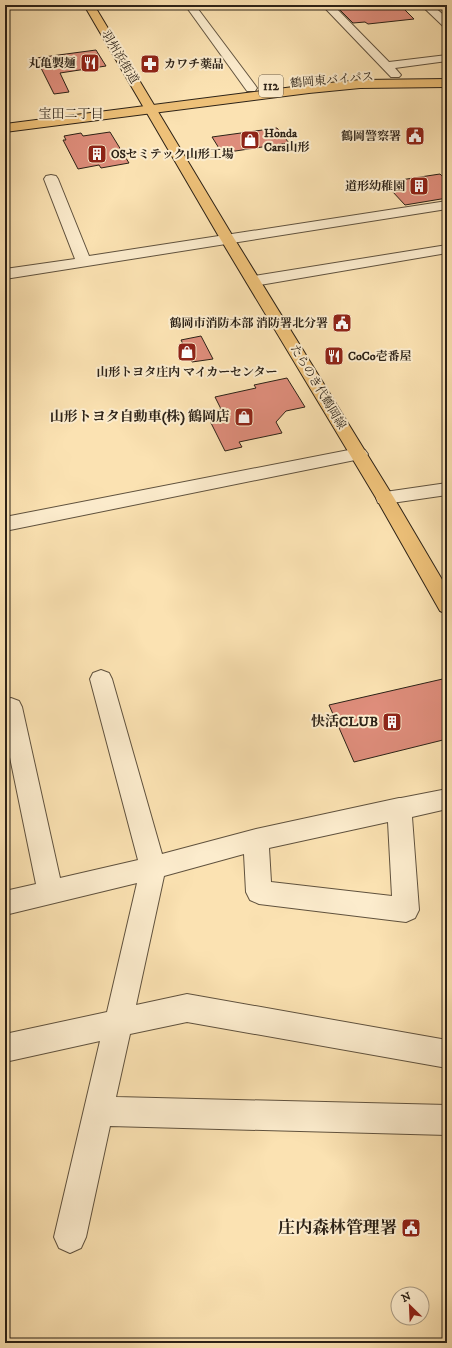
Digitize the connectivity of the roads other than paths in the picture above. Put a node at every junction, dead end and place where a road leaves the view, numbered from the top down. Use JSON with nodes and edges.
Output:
{"nodes":[{"id":1,"x":89,"y":5,"type":"edge"},
{"id":2,"x":190,"y":5,"type":"edge"},
{"id":3,"x":327,"y":5,"type":"edge"},
{"id":4,"x":426,"y":5,"type":"edge"},
{"id":5,"x":447,"y":24,"type":"edge"},
{"id":6,"x":447,"y":58,"type":"edge"},
{"id":7,"x":387,"y":66,"type":"junction"},
{"id":8,"x":395,"y":75,"type":"junction"},
{"id":9,"x":447,"y":76,"type":"edge"},
{"id":10,"x":447,"y":83,"type":"edge"},
{"id":11,"x":251,"y":88,"type":"junction"},
{"id":12,"x":149,"y":105,"type":"junction"},
{"id":13,"x":5,"y":120,"type":"edge"},
{"id":14,"x":5,"y":128,"type":"edge"},
{"id":15,"x":51,"y":179,"type":"dead end"},
{"id":16,"x":447,"y":205,"type":"edge"},
{"id":17,"x":228,"y":239,"type":"junction"},
{"id":18,"x":447,"y":249,"type":"edge"},
{"id":19,"x":84,"y":262,"type":"junction"},
{"id":20,"x":5,"y":274,"type":"edge"},
{"id":21,"x":254,"y":281,"type":"junction"},
{"id":22,"x":359,"y":454,"type":"junction"},
{"id":23,"x":447,"y":489,"type":"edge"},
{"id":24,"x":386,"y":498,"type":"junction"},
{"id":25,"x":5,"y":524,"type":"edge"},
{"id":26,"x":447,"y":606,"type":"edge"},
{"id":27,"x":101,"y":679,"type":"dead end"},
{"id":28,"x":11,"y":707,"type":"dead end"},
{"id":29,"x":447,"y":799,"type":"edge"},
{"id":30,"x":399,"y":808,"type":"junction"},
{"id":31,"x":256,"y":840,"type":"junction"},
{"id":32,"x":153,"y":868,"type":"junction"},
{"id":33,"x":50,"y":891,"type":"junction"},
{"id":34,"x":5,"y":903,"type":"edge"},
{"id":35,"x":118,"y":1023,"type":"junction"},
{"id":36,"x":5,"y":1048,"type":"edge"},
{"id":37,"x":447,"y":1054,"type":"edge"},
{"id":38,"x":99,"y":1111,"type":"junction"},
{"id":39,"x":447,"y":1120,"type":"edge"},
{"id":40,"x":70,"y":1237,"type":"dead end"}],
"edges":[{"from":1,"to":12,"type":"main road","name":"羽州浜街道"},
{"from":2,"to":11,"type":"street"},
{"from":3,"to":7,"type":"street"},
{"from":4,"to":5,"type":"street"},
{"from":6,"to":7,"type":"street"},
{"from":7,"to":8,"type":"street"},
{"from":8,"to":9,"type":"main road","name":"鶴岡東バイパス","number":"112"},
{"from":8,"to":11,"type":"main road","name":"鶴岡東バイパス","number":"112"},
{"from":10,"to":12,"type":"main road","name":"鶴岡東バイパス","number":"112"},
{"from":11,"to":12,"type":"main road","name":"鶴岡東バイパス","number":"112"},
{"from":12,"to":13,"type":"main road","number":"112"},
{"from":12,"to":14,"type":"main road","number":"112"},
{"from":12,"to":17,"type":"main road","name":"たらのき代鶴岡線"},
{"from":15,"to":19,"type":"street"},
{"from":16,"to":17,"type":"street"},
{"from":17,"to":19,"type":"street"},
{"from":17,"to":21,"type":"main road","name":"たらのき代鶴岡線"},
{"from":18,"to":21,"type":"street"},
{"from":19,"to":20,"type":"street"},
{"from":21,"to":22,"type":"main road","name":"たらのき代鶴岡線"},
{"from":22,"to":24,"type":"main road","name":"たらのき代鶴岡線"},
{"from":22,"to":25,"type":"street"},
{"from":23,"to":24,"type":"street"},
{"from":24,"to":26,"type":"main road","name":"たらのき代鶴岡線"},
{"from":27,"to":32,"type":"street"},
{"from":28,"to":33,"type":"street"},
{"from":29,"to":30,"type":"street"},
{"from":30,"to":31,"type":"street"},
{"from":30,"to":31,"type":"street"},
{"from":31,"to":32,"type":"street"},
{"from":32,"to":33,"type":"street"},
{"from":32,"to":35,"type":"street"},
{"from":33,"to":34,"type":"street"},
{"from":35,"to":36,"type":"street"},
{"from":35,"to":37,"type":"street"},
{"from":35,"to":38,"type":"street"},
{"from":38,"to":39,"type":"street"},
{"from":38,"to":40,"type":"street"}]}
